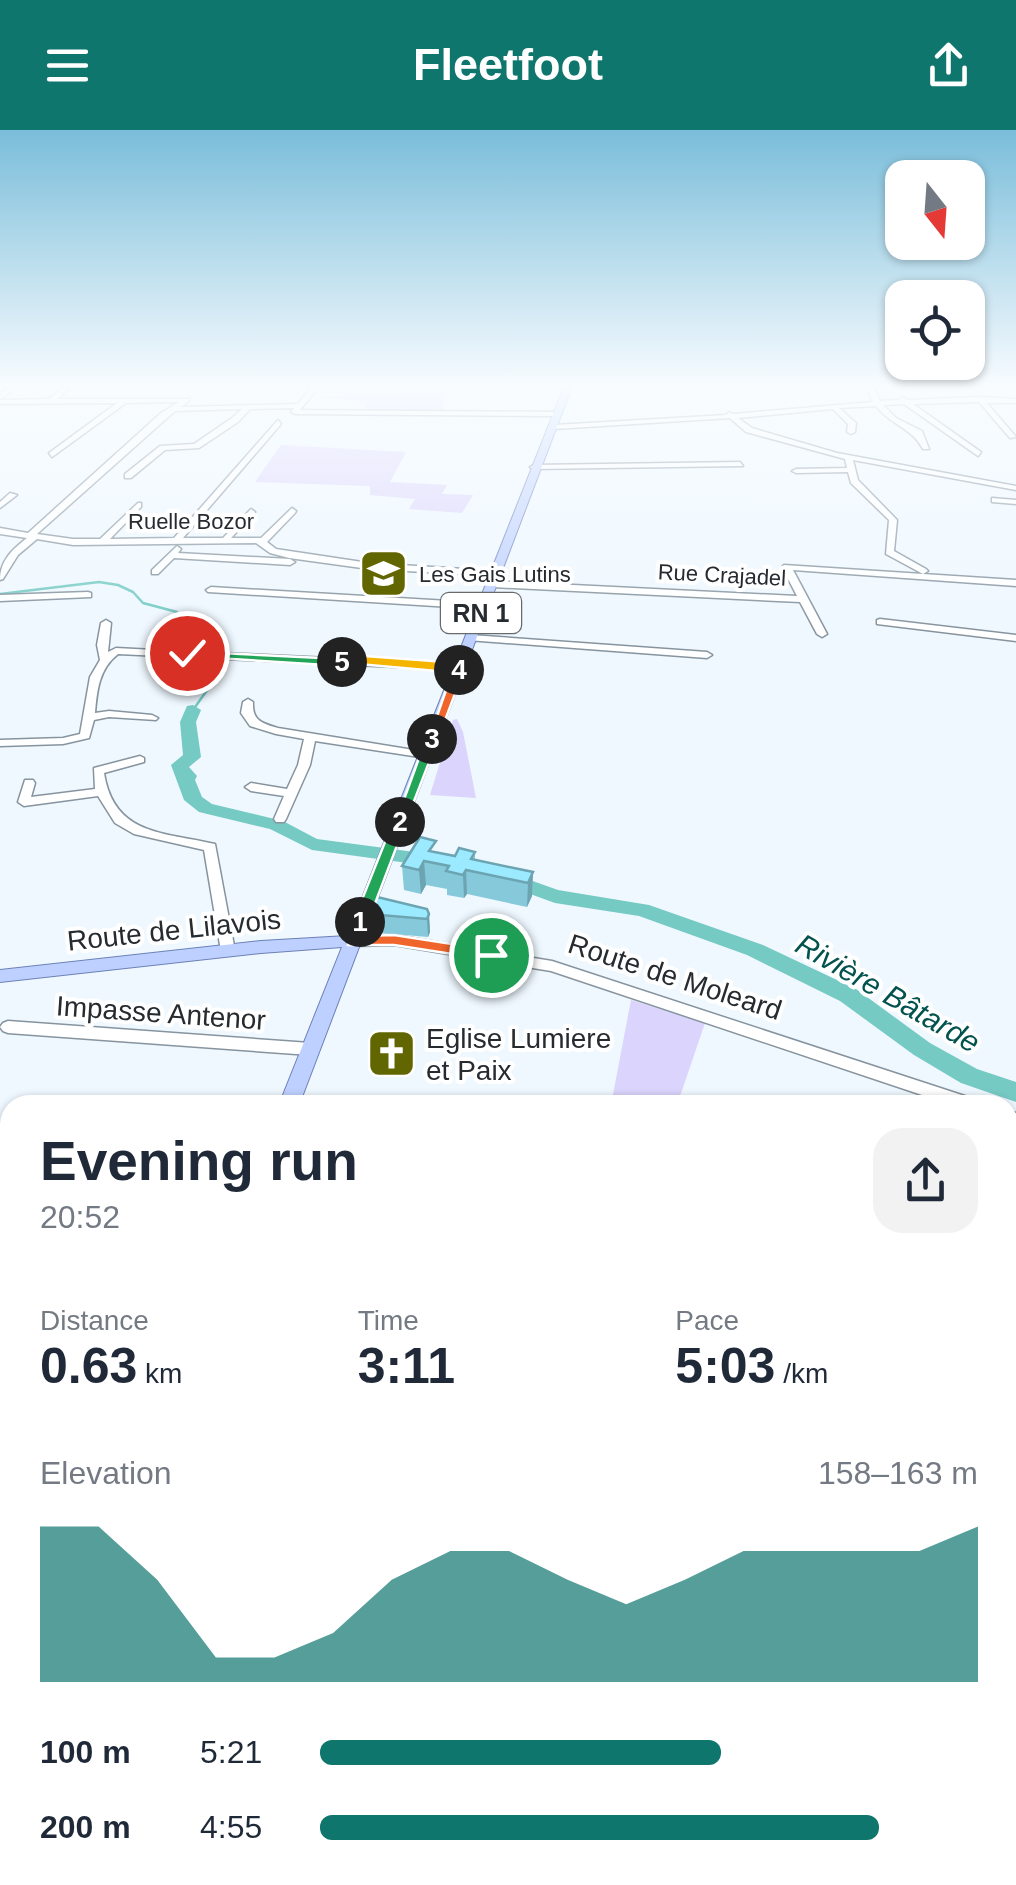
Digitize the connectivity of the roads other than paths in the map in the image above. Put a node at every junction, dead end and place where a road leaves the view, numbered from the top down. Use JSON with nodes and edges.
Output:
{"nodes":[{"id":1,"x":107,"y":466,"type":"edge"},
{"id":2,"x":140,"y":466,"type":"edge"},
{"id":3,"x":242,"y":466,"type":"edge"},
{"id":4,"x":610,"y":466,"type":"edge"},
{"id":5,"x":850,"y":466,"type":"edge"},
{"id":6,"x":893,"y":466,"type":"edge"},
{"id":7,"x":534,"y":467,"type":"joint"},
{"id":8,"x":851,"y":470,"type":"junction"},
{"id":9,"x":796,"y":471,"type":"dead end"},
{"id":10,"x":128,"y":476,"type":"dead end"},
{"id":11,"x":1016,"y":488,"type":"edge"},
{"id":12,"x":0,"y":494,"type":"edge"},
{"id":13,"x":995,"y":500,"type":"dead end"},
{"id":14,"x":1016,"y":502,"type":"edge"},
{"id":15,"x":138,"y":505,"type":"dead end"},
{"id":16,"x":0,"y":506,"type":"edge"},
{"id":17,"x":251,"y":512,"type":"dead end"},
{"id":18,"x":292,"y":512,"type":"dead end"},
{"id":19,"x":0,"y":530,"type":"edge"},
{"id":20,"x":33,"y":535,"type":"junction"},
{"id":21,"x":227,"y":538,"type":"junction"},
{"id":22,"x":182,"y":539,"type":"junction"},
{"id":23,"x":264,"y":541,"type":"junction"},
{"id":24,"x":102,"y":542,"type":"junction"},
{"id":25,"x":171,"y":555,"type":"junction"},
{"id":26,"x":369,"y":566,"type":"junction"},
{"id":27,"x":156,"y":572,"type":"dead end"},
{"id":28,"x":0,"y":577,"type":"edge"},
{"id":29,"x":936,"y":577,"type":"junction"},
{"id":30,"x":494,"y":579,"type":"junction"},
{"id":31,"x":1016,"y":583,"type":"edge"},
{"id":32,"x":211,"y":590,"type":"dead end"},
{"id":33,"x":88,"y":595,"type":"dead end"},
{"id":34,"x":0,"y":598,"type":"edge"},
{"id":35,"x":803,"y":599,"type":"junction"},
{"id":36,"x":484,"y":606,"type":"junction"},
{"id":37,"x":880,"y":622,"type":"dead end"},
{"id":38,"x":106,"y":623,"type":"dead end"},
{"id":39,"x":822,"y":634,"type":"dead end"},
{"id":40,"x":472,"y":638,"type":"junction"},
{"id":41,"x":1016,"y":638,"type":"edge"},
{"id":42,"x":104,"y":653,"type":"junction"},
{"id":43,"x":708,"y":654,"type":"dead end"},
{"id":44,"x":460,"y":667,"type":"junction"},
{"id":45,"x":248,"y":702,"type":"dead end"},
{"id":46,"x":90,"y":716,"type":"junction"},
{"id":47,"x":152,"y":718,"type":"dead end"},
{"id":48,"x":310,"y":739,"type":"junction"},
{"id":49,"x":0,"y":743,"type":"edge"},
{"id":50,"x":426,"y":756,"type":"junction"},
{"id":51,"x":140,"y":760,"type":"dead end"},
{"id":52,"x":28,"y":783,"type":"dead end"},
{"id":53,"x":251,"y":787,"type":"dead end"},
{"id":54,"x":101,"y":792,"type":"junction"},
{"id":55,"x":290,"y":793,"type":"junction"},
{"id":56,"x":280,"y":819,"type":"dead end"},
{"id":57,"x":353,"y":942,"type":"junction"},
{"id":58,"x":228,"y":952,"type":"junction"},
{"id":59,"x":0,"y":976,"type":"edge"},
{"id":60,"x":8,"y":1027,"type":"dead end"},
{"id":61,"x":310,"y":1049,"type":"junction"},
{"id":62,"x":293,"y":1095,"type":"edge"},
{"id":63,"x":941,"y":1095,"type":"edge"}],
"edges":[{"from":1,"to":20,"type":"street"},
{"from":2,"to":10,"type":"street"},
{"from":3,"to":22,"type":"street"},
{"from":4,"to":7,"type":"street"},
{"from":5,"to":8,"type":"street"},
{"from":6,"to":11,"type":"street"},
{"from":7,"to":30,"type":"main road","number":"RN 1"},
{"from":8,"to":9,"type":"street"},
{"from":8,"to":29,"type":"street"},
{"from":12,"to":16,"type":"street"},
{"from":13,"to":14,"type":"street"},
{"from":15,"to":24,"type":"street"},
{"from":17,"to":21,"type":"street"},
{"from":18,"to":23,"type":"street"},
{"from":19,"to":20,"type":"street","name":"Ruelle Bozor"},
{"from":20,"to":24,"type":"street","name":"Ruelle Bozor"},
{"from":20,"to":28,"type":"street"},
{"from":21,"to":22,"type":"street","name":"Ruelle Bozor"},
{"from":21,"to":23,"type":"street","name":"Ruelle Bozor"},
{"from":22,"to":24,"type":"street","name":"Ruelle Bozor"},
{"from":22,"to":25,"type":"street"},
{"from":23,"to":26,"type":"street","name":"Ruelle Bozor"},
{"from":25,"to":26,"type":"street"},
{"from":25,"to":27,"type":"street"},
{"from":26,"to":30,"type":"street","name":"Ruelle Bozor"},
{"from":29,"to":31,"type":"street","name":"Rue Crajadel"},
{"from":29,"to":35,"type":"street","name":"Rue Crajadel"},
{"from":30,"to":35,"type":"street","name":"Rue Crajadel"},
{"from":30,"to":36,"type":"main road","number":"RN 1"},
{"from":32,"to":36,"type":"street"},
{"from":33,"to":34,"type":"street"},
{"from":35,"to":39,"type":"street"},
{"from":36,"to":40,"type":"main road","number":"RN 1"},
{"from":37,"to":41,"type":"street"},
{"from":38,"to":42,"type":"street"},
{"from":40,"to":43,"type":"street"},
{"from":40,"to":44,"type":"main road","number":"RN 1"},
{"from":42,"to":44,"type":"street"},
{"from":42,"to":46,"type":"street"},
{"from":44,"to":50,"type":"main road","number":"RN 1"},
{"from":45,"to":48,"type":"street"},
{"from":46,"to":47,"type":"street"},
{"from":46,"to":49,"type":"street"},
{"from":48,"to":50,"type":"street"},
{"from":48,"to":55,"type":"street"},
{"from":50,"to":57,"type":"main road","number":"RN 1"},
{"from":51,"to":54,"type":"street"},
{"from":52,"to":54,"type":"street"},
{"from":53,"to":55,"type":"street"},
{"from":54,"to":58,"type":"street"},
{"from":55,"to":56,"type":"street"},
{"from":57,"to":58,"type":"main road","name":"Route de Lilavois"},
{"from":57,"to":61,"type":"main road","number":"RN 1"},
{"from":57,"to":63,"type":"street","name":"Route de Moleard"},
{"from":58,"to":59,"type":"main road","name":"Route de Lilavois"},
{"from":60,"to":61,"type":"street","name":"Impasse Antenor"},
{"from":61,"to":62,"type":"main road","number":"RN 1"}]}
